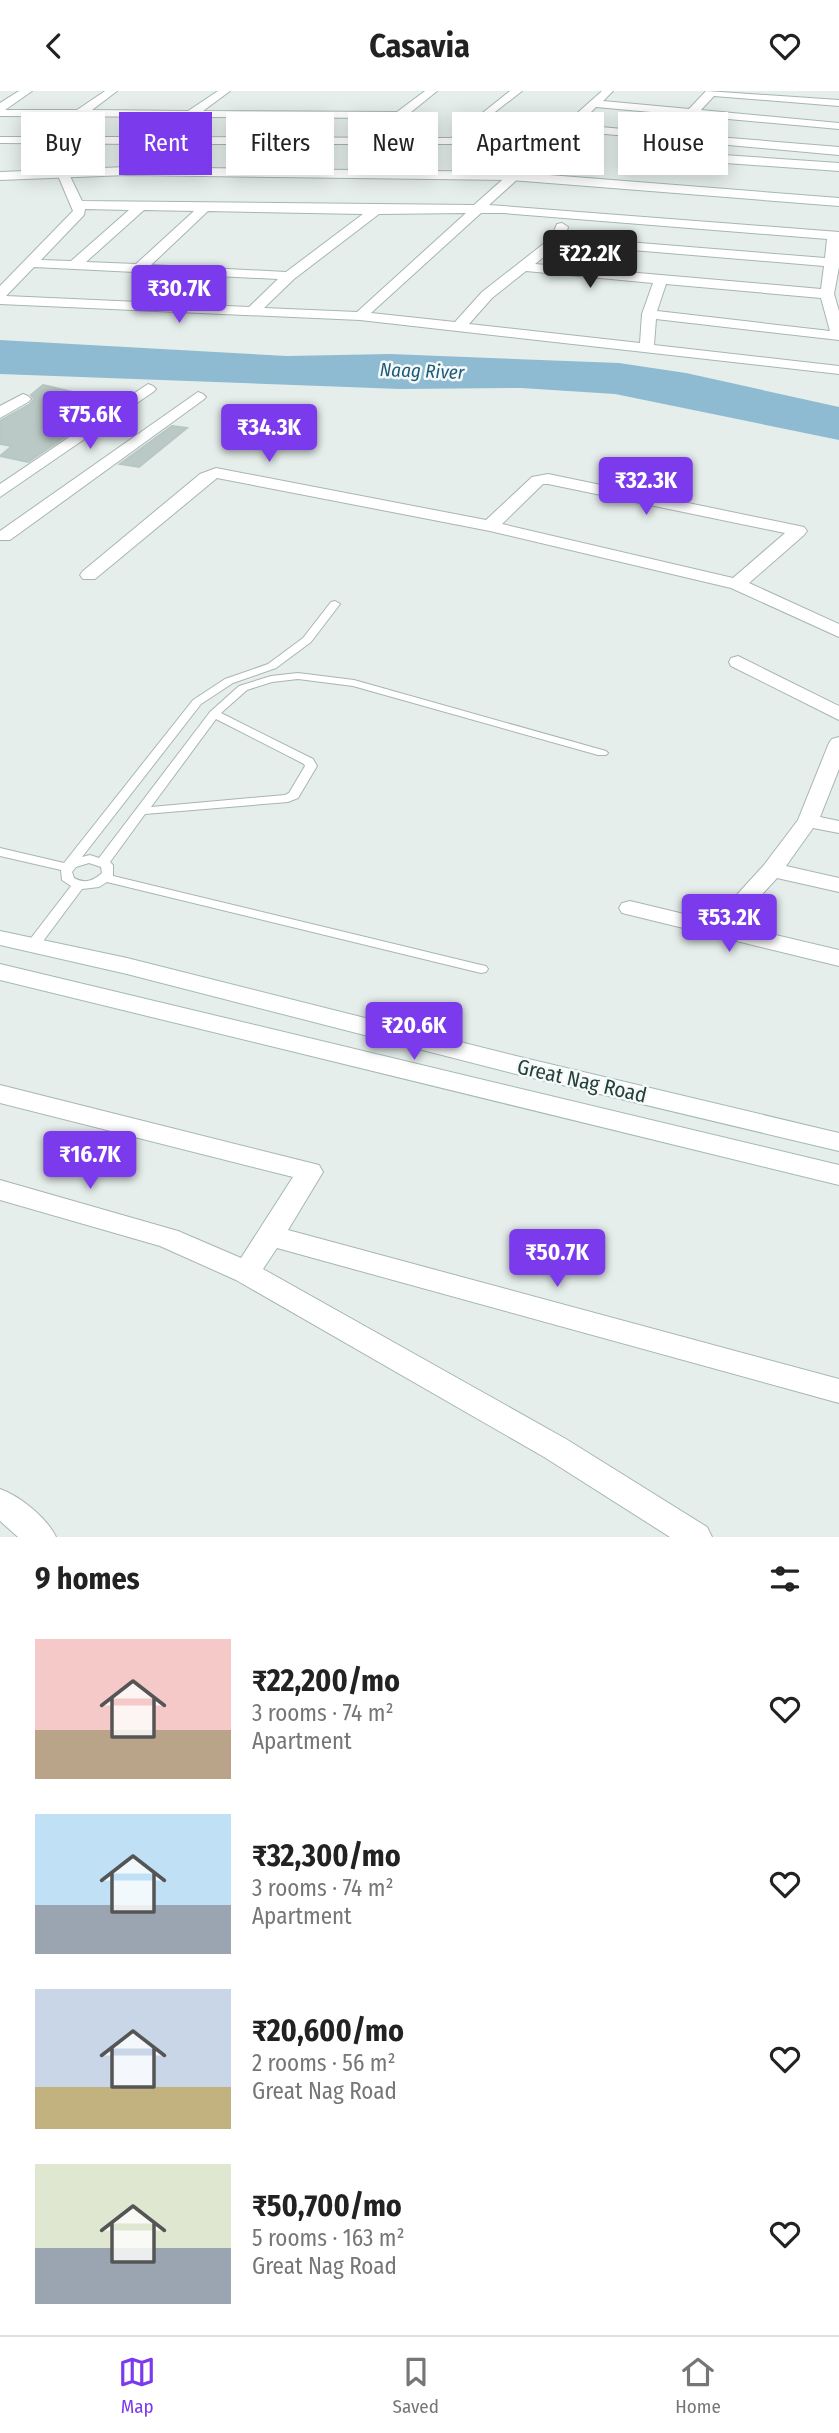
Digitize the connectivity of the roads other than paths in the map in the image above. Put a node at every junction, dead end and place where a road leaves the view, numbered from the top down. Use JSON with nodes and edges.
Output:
{"nodes":[{"id":1,"x":27,"y":91,"type":"edge"},
{"id":2,"x":112,"y":91,"type":"edge"},
{"id":3,"x":225,"y":91,"type":"edge"},
{"id":4,"x":432,"y":91,"type":"edge"},
{"id":5,"x":517,"y":91,"type":"edge"},
{"id":6,"x":608,"y":91,"type":"edge"},
{"id":7,"x":712,"y":92,"type":"edge"},
{"id":8,"x":839,"y":103,"type":"edge"},
{"id":9,"x":595,"y":104,"type":"junction"},
{"id":10,"x":0,"y":111,"type":"edge"},
{"id":11,"x":40,"y":112,"type":"edge"},
{"id":12,"x":81,"y":112,"type":"edge"},
{"id":13,"x":194,"y":112,"type":"edge"},
{"id":14,"x":405,"y":112,"type":"edge"},
{"id":15,"x":585,"y":112,"type":"edge"},
{"id":16,"x":673,"y":112,"type":"edge"},
{"id":17,"x":695,"y":112,"type":"edge"},
{"id":18,"x":212,"y":113,"type":"edge"},
{"id":19,"x":348,"y":114,"type":"edge"},
{"id":20,"x":728,"y":117,"type":"edge"},
{"id":21,"x":839,"y":127,"type":"edge"},
{"id":22,"x":0,"y":140,"type":"edge"},
{"id":23,"x":119,"y":140,"type":"edge"},
{"id":24,"x":212,"y":140,"type":"edge"},
{"id":25,"x":348,"y":141,"type":"edge"},
{"id":26,"x":438,"y":141,"type":"edge"},
{"id":27,"x":728,"y":142,"type":"edge"},
{"id":28,"x":839,"y":151,"type":"edge"},
{"id":29,"x":728,"y":159,"type":"edge"},
{"id":30,"x":839,"y":167,"type":"edge"},
{"id":31,"x":119,"y":168,"type":"edge"},
{"id":32,"x":212,"y":169,"type":"edge"},
{"id":33,"x":0,"y":170,"type":"edge"},
{"id":34,"x":452,"y":173,"type":"edge"},
{"id":35,"x":21,"y":175,"type":"edge"},
{"id":36,"x":65,"y":175,"type":"edge"},
{"id":37,"x":513,"y":175,"type":"edge"},
{"id":38,"x":526,"y":175,"type":"edge"},
{"id":39,"x":529,"y":175,"type":"edge"},
{"id":40,"x":0,"y":176,"type":"edge"},
{"id":41,"x":839,"y":195,"type":"edge"},
{"id":42,"x":839,"y":202,"type":"edge"},
{"id":43,"x":77,"y":205,"type":"junction"},
{"id":44,"x":141,"y":206,"type":"junction"},
{"id":45,"x":205,"y":207,"type":"junction"},
{"id":46,"x":376,"y":210,"type":"junction"},
{"id":47,"x":476,"y":211,"type":"junction"},
{"id":48,"x":567,"y":214,"type":"junction"},
{"id":49,"x":836,"y":236,"type":"edge"},
{"id":50,"x":557,"y":240,"type":"junction"},
{"id":51,"x":30,"y":263,"type":"junction"},
{"id":52,"x":834,"y":263,"type":"edge"},
{"id":53,"x":74,"y":265,"type":"junction"},
{"id":54,"x":523,"y":267,"type":"junction"},
{"id":55,"x":139,"y":268,"type":"junction"},
{"id":56,"x":289,"y":276,"type":"junction"},
{"id":57,"x":661,"y":278,"type":"junction"},
{"id":58,"x":0,"y":294,"type":"edge"},
{"id":59,"x":827,"y":294,"type":"junction"},
{"id":60,"x":0,"y":300,"type":"edge"},
{"id":61,"x":253,"y":311,"type":"junction"},
{"id":62,"x":649,"y":314,"type":"junction"},
{"id":63,"x":360,"y":316,"type":"junction"},
{"id":64,"x":459,"y":327,"type":"junction"},
{"id":65,"x":839,"y":336,"type":"edge"},
{"id":66,"x":647,"y":347,"type":"junction"},
{"id":67,"x":839,"y":370,"type":"edge"},
{"id":68,"x":148,"y":389,"type":"dead end"},
{"id":69,"x":198,"y":397,"type":"dead end"},
{"id":70,"x":23,"y":398,"type":"dead end"},
{"id":71,"x":0,"y":413,"type":"edge"},
{"id":72,"x":0,"y":492,"type":"edge"},
{"id":73,"x":490,"y":526,"type":"junction"},
{"id":74,"x":1,"y":537,"type":"edge"},
{"id":75,"x":89,"y":575,"type":"dead end"},
{"id":76,"x":737,"y":585,"type":"junction"},
{"id":77,"x":335,"y":604,"type":"dead end"},
{"id":78,"x":839,"y":631,"type":"edge"},
{"id":79,"x":738,"y":662,"type":"dead end"},
{"id":80,"x":214,"y":714,"type":"junction"},
{"id":81,"x":839,"y":714,"type":"edge"},
{"id":82,"x":839,"y":743,"type":"edge"},
{"id":83,"x":602,"y":753,"type":"dead end"},
{"id":84,"x":142,"y":811,"type":"junction"},
{"id":85,"x":808,"y":821,"type":"junction"},
{"id":86,"x":839,"y":827,"type":"edge"},
{"id":87,"x":0,"y":852,"type":"edge"},
{"id":88,"x":103,"y":862,"type":"junction"},
{"id":89,"x":68,"y":868,"type":"junction"},
{"id":90,"x":772,"y":870,"type":"junction"},
{"id":91,"x":105,"y":878,"type":"junction"},
{"id":92,"x":79,"y":885,"type":"junction"},
{"id":93,"x":839,"y":885,"type":"edge"},
{"id":94,"x":630,"y":908,"type":"dead end"},
{"id":95,"x":718,"y":929,"type":"junction"},
{"id":96,"x":0,"y":938,"type":"edge"},
{"id":97,"x":33,"y":945,"type":"junction"},
{"id":98,"x":839,"y":958,"type":"edge"},
{"id":99,"x":481,"y":969,"type":"dead end"},
{"id":100,"x":0,"y":972,"type":"edge"},
{"id":101,"x":0,"y":1094,"type":"edge"},
{"id":102,"x":839,"y":1142,"type":"edge"},
{"id":103,"x":839,"y":1175,"type":"edge"},
{"id":104,"x":0,"y":1190,"type":"edge"},
{"id":105,"x":271,"y":1235,"type":"junction"},
{"id":106,"x":246,"y":1272,"type":"junction"},
{"id":107,"x":839,"y":1391,"type":"edge"},
{"id":108,"x":0,"y":1502,"type":"edge"},
{"id":109,"x":40,"y":1537,"type":"edge"},
{"id":110,"x":696,"y":1537,"type":"edge"}],
"edges":[{"from":1,"to":10,"type":"street"},
{"from":2,"to":12,"type":"street"},
{"from":3,"to":13,"type":"street"},
{"from":4,"to":14,"type":"street"},
{"from":5,"to":26,"type":"street"},
{"from":6,"to":9,"type":"street"},
{"from":7,"to":8,"type":"street"},
{"from":7,"to":17,"type":"street"},
{"from":9,"to":15,"type":"street"},
{"from":9,"to":16,"type":"street"},
{"from":10,"to":11,"type":"street"},
{"from":18,"to":19,"type":"street"},
{"from":20,"to":21,"type":"street"},
{"from":22,"to":23,"type":"street"},
{"from":24,"to":25,"type":"street"},
{"from":27,"to":28,"type":"street"},
{"from":29,"to":30,"type":"street"},
{"from":31,"to":33,"type":"street"},
{"from":32,"to":34,"type":"street"},
{"from":35,"to":40,"type":"street"},
{"from":36,"to":43,"type":"street"},
{"from":37,"to":47,"type":"street"},
{"from":38,"to":42,"type":"street"},
{"from":39,"to":41,"type":"street"},
{"from":43,"to":44,"type":"street"},
{"from":43,"to":51,"type":"street"},
{"from":44,"to":45,"type":"street"},
{"from":44,"to":53,"type":"street"},
{"from":45,"to":46,"type":"street"},
{"from":45,"to":55,"type":"street"},
{"from":46,"to":47,"type":"street"},
{"from":46,"to":56,"type":"street"},
{"from":47,"to":48,"type":"street"},
{"from":47,"to":63,"type":"street"},
{"from":48,"to":49,"type":"street"},
{"from":48,"to":50,"type":"street"},
{"from":49,"to":52,"type":"street"},
{"from":50,"to":52,"type":"street"},
{"from":50,"to":54,"type":"street"},
{"from":51,"to":53,"type":"street"},
{"from":51,"to":58,"type":"street"},
{"from":52,"to":59,"type":"street"},
{"from":53,"to":55,"type":"street"},
{"from":54,"to":57,"type":"street"},
{"from":54,"to":64,"type":"street"},
{"from":55,"to":56,"type":"street"},
{"from":56,"to":61,"type":"street"},
{"from":57,"to":59,"type":"street"},
{"from":57,"to":62,"type":"street"},
{"from":59,"to":65,"type":"street"},
{"from":60,"to":61,"type":"street"},
{"from":61,"to":63,"type":"street"},
{"from":62,"to":65,"type":"street"},
{"from":62,"to":66,"type":"street"},
{"from":63,"to":64,"type":"street"},
{"from":64,"to":66,"type":"street"},
{"from":66,"to":67,"type":"street"},
{"from":68,"to":72,"type":"street"},
{"from":69,"to":74,"type":"street"},
{"from":70,"to":71,"type":"street"},
{"from":73,"to":75,"type":"street"},
{"from":73,"to":76,"type":"street"},
{"from":73,"to":76,"type":"street"},
{"from":76,"to":78,"type":"street"},
{"from":77,"to":89,"type":"lane"},
{"from":79,"to":81,"type":"street"},
{"from":80,"to":83,"type":"lane"},
{"from":80,"to":84,"type":"lane"},
{"from":80,"to":84,"type":"lane"},
{"from":82,"to":85,"type":"street"},
{"from":84,"to":88,"type":"lane"},
{"from":85,"to":86,"type":"street"},
{"from":85,"to":90,"type":"street"},
{"from":87,"to":89,"type":"lane"},
{"from":88,"to":89,"type":"lane"},
{"from":88,"to":91,"type":"lane"},
{"from":89,"to":92,"type":"lane"},
{"from":90,"to":93,"type":"street"},
{"from":90,"to":95,"type":"street"},
{"from":91,"to":92,"type":"lane"},
{"from":91,"to":99,"type":"lane"},
{"from":92,"to":97,"type":"lane"},
{"from":94,"to":95,"type":"street"},
{"from":95,"to":98,"type":"street"},
{"from":96,"to":97,"type":"street","name":"Great Nag Road"},
{"from":97,"to":102,"type":"street","name":"Great Nag Road"},
{"from":100,"to":103,"type":"street","name":"Great Nag Road"},
{"from":101,"to":105,"type":"street"},
{"from":104,"to":106,"type":"street"},
{"from":105,"to":106,"type":"street"},
{"from":105,"to":107,"type":"street"},
{"from":106,"to":110,"type":"street"},
{"from":108,"to":109,"type":"street"}]}
